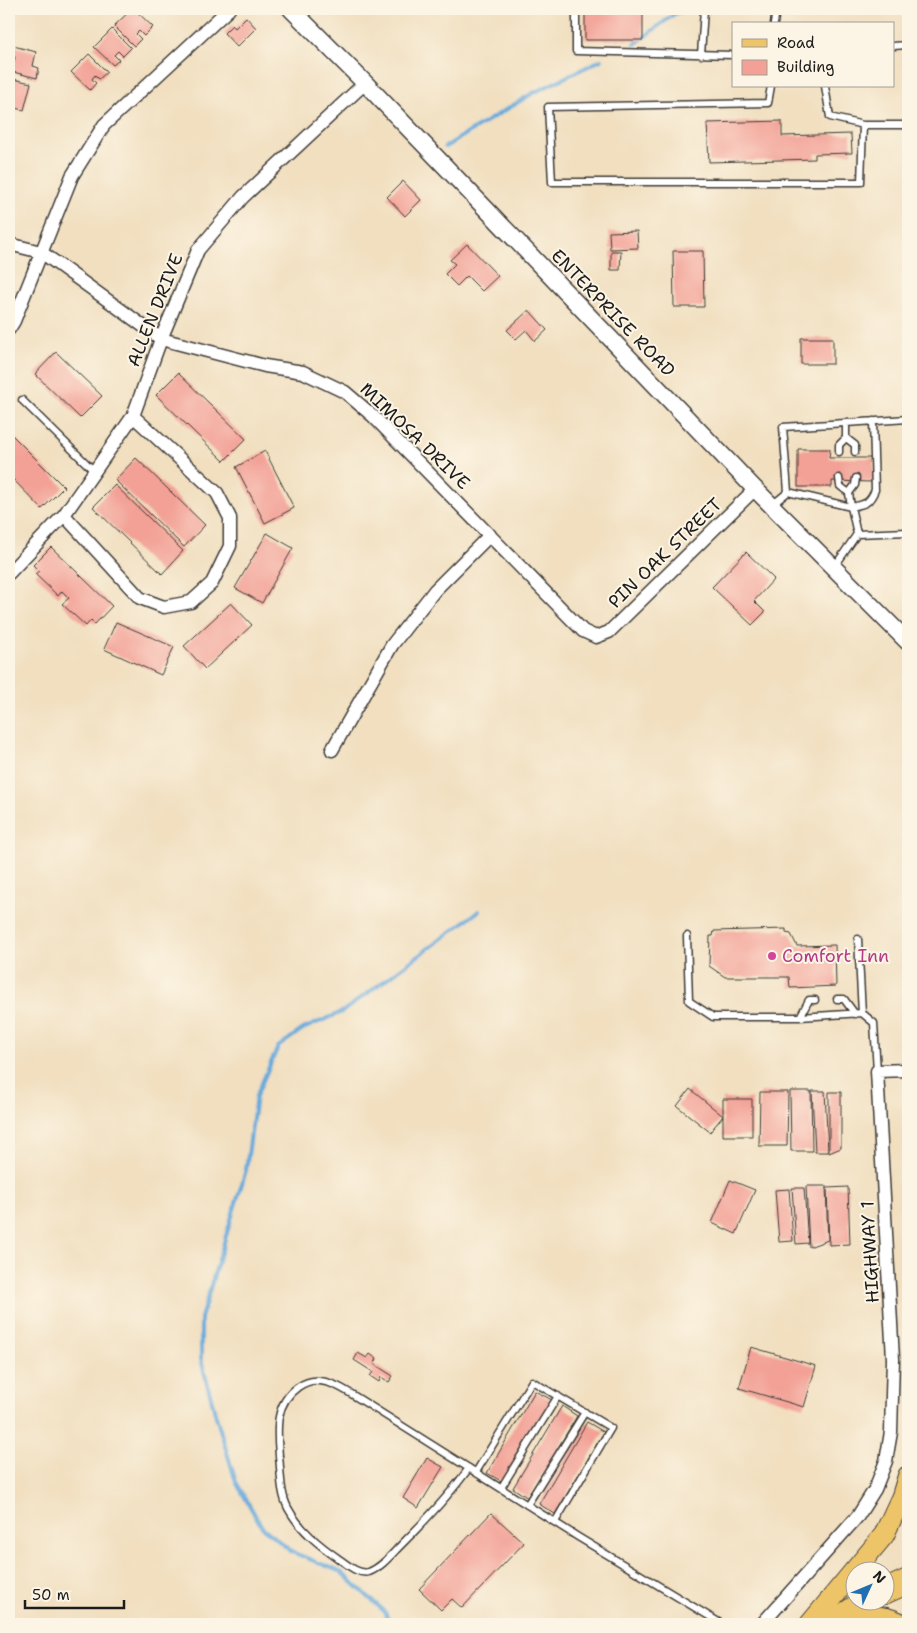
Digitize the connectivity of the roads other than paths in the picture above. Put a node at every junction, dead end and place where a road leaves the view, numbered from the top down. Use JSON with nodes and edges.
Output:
{"nodes":[{"id":1,"x":229,"y":9,"type":"edge"},
{"id":2,"x":290,"y":9,"type":"edge"},
{"id":3,"x":576,"y":9,"type":"edge"},
{"id":4,"x":704,"y":9,"type":"edge"},
{"id":5,"x":776,"y":9,"type":"edge"},
{"id":6,"x":774,"y":22,"type":"edge"},
{"id":7,"x":908,"y":45,"type":"edge"},
{"id":8,"x":894,"y":46,"type":"edge"},
{"id":9,"x":701,"y":55,"type":"junction"},
{"id":10,"x":732,"y":55,"type":"edge"},
{"id":11,"x":365,"y":83,"type":"junction"},
{"id":12,"x":770,"y":88,"type":"edge"},
{"id":13,"x":825,"y":88,"type":"edge"},
{"id":14,"x":863,"y":125,"type":"junction"},
{"id":15,"x":908,"y":125,"type":"edge"},
{"id":16,"x":9,"y":244,"type":"edge"},
{"id":17,"x":41,"y":252,"type":"junction"},
{"id":18,"x":9,"y":329,"type":"edge"},
{"id":19,"x":161,"y":339,"type":"junction"},
{"id":20,"x":22,"y":400,"type":"dead end"},
{"id":21,"x":132,"y":416,"type":"junction"},
{"id":22,"x":908,"y":419,"type":"edge"},
{"id":23,"x":873,"y":421,"type":"junction"},
{"id":24,"x":846,"y":423,"type":"junction"},
{"id":25,"x":846,"y":438,"type":"junction"},
{"id":26,"x":839,"y":452,"type":"dead end"},
{"id":27,"x":855,"y":452,"type":"dead end"},
{"id":28,"x":94,"y":471,"type":"junction"},
{"id":29,"x":839,"y":478,"type":"dead end"},
{"id":30,"x":856,"y":478,"type":"dead end"},
{"id":31,"x":755,"y":489,"type":"junction"},
{"id":32,"x":788,"y":492,"type":"junction"},
{"id":33,"x":850,"y":494,"type":"junction"},
{"id":34,"x":771,"y":506,"type":"junction"},
{"id":35,"x":851,"y":507,"type":"junction"},
{"id":36,"x":64,"y":515,"type":"junction"},
{"id":37,"x":908,"y":532,"type":"edge"},
{"id":38,"x":857,"y":534,"type":"junction"},
{"id":39,"x":490,"y":535,"type":"junction"},
{"id":40,"x":834,"y":568,"type":"junction"},
{"id":41,"x":9,"y":573,"type":"edge"},
{"id":42,"x":596,"y":637,"type":"joint"},
{"id":43,"x":908,"y":642,"type":"edge"},
{"id":44,"x":332,"y":750,"type":"dead end"},
{"id":45,"x":688,"y":936,"type":"dead end"},
{"id":46,"x":858,"y":939,"type":"dead end"},
{"id":47,"x":837,"y":999,"type":"dead end"},
{"id":48,"x":815,"y":1000,"type":"dead end"},
{"id":49,"x":858,"y":1013,"type":"junction"},
{"id":50,"x":800,"y":1017,"type":"junction"},
{"id":51,"x":908,"y":1070,"type":"edge"},
{"id":52,"x":877,"y":1071,"type":"junction"},
{"id":53,"x":558,"y":1396,"type":"junction"},
{"id":54,"x":585,"y":1412,"type":"junction"},
{"id":55,"x":469,"y":1468,"type":"junction"},
{"id":56,"x":476,"y":1472,"type":"junction"},
{"id":57,"x":908,"y":1476,"type":"edge"},
{"id":58,"x":501,"y":1488,"type":"junction"},
{"id":59,"x":527,"y":1505,"type":"junction"},
{"id":60,"x":554,"y":1522,"type":"junction"},
{"id":61,"x":864,"y":1560,"type":"edge"},
{"id":62,"x":908,"y":1582,"type":"edge"},
{"id":63,"x":844,"y":1584,"type":"edge"},
{"id":64,"x":894,"y":1588,"type":"edge"},
{"id":65,"x":852,"y":1610,"type":"edge"},
{"id":66,"x":722,"y":1624,"type":"edge"},
{"id":67,"x":762,"y":1624,"type":"edge"},
{"id":68,"x":810,"y":1624,"type":"edge"},
{"id":69,"x":835,"y":1624,"type":"edge"},
{"id":70,"x":849,"y":1624,"type":"edge"},
{"id":71,"x":898,"y":1624,"type":"edge"}],
"edges":[{"from":1,"to":17,"type":"street"},
{"from":2,"to":11,"type":"street","name":"ENTERPRISE ROAD"},
{"from":3,"to":9,"type":"lane"},
{"from":4,"to":9,"type":"lane"},
{"from":5,"to":6,"type":"lane"},
{"from":7,"to":8,"type":"lane"},
{"from":9,"to":10,"type":"lane"},
{"from":11,"to":19,"type":"street","name":"ALLEN DRIVE"},
{"from":11,"to":31,"type":"street","name":"ENTERPRISE ROAD"},
{"from":12,"to":14,"type":"lane"},
{"from":13,"to":14,"type":"lane"},
{"from":14,"to":15,"type":"lane"},
{"from":16,"to":17,"type":"street"},
{"from":17,"to":18,"type":"street"},
{"from":17,"to":19,"type":"street","name":"MIMOSA DRIVE"},
{"from":19,"to":21,"type":"street","name":"ALLEN DRIVE"},
{"from":19,"to":39,"type":"street","name":"MIMOSA DRIVE"},
{"from":20,"to":28,"type":"lane"},
{"from":21,"to":28,"type":"street","name":"ALLEN DRIVE"},
{"from":21,"to":36,"type":"street"},
{"from":22,"to":23,"type":"lane"},
{"from":23,"to":24,"type":"lane"},
{"from":23,"to":35,"type":"lane"},
{"from":24,"to":25,"type":"lane"},
{"from":24,"to":32,"type":"lane"},
{"from":25,"to":26,"type":"lane"},
{"from":25,"to":27,"type":"lane"},
{"from":28,"to":36,"type":"street","name":"ALLEN DRIVE"},
{"from":29,"to":33,"type":"lane"},
{"from":30,"to":33,"type":"lane"},
{"from":31,"to":34,"type":"street","name":"ENTERPRISE ROAD"},
{"from":31,"to":42,"type":"street","name":"PIN OAK STREET"},
{"from":32,"to":34,"type":"lane"},
{"from":32,"to":35,"type":"lane"},
{"from":33,"to":35,"type":"lane"},
{"from":34,"to":40,"type":"street","name":"ENTERPRISE ROAD"},
{"from":35,"to":38,"type":"lane"},
{"from":36,"to":41,"type":"street","name":"ALLEN DRIVE"},
{"from":37,"to":38,"type":"lane"},
{"from":38,"to":40,"type":"lane"},
{"from":39,"to":42,"type":"street","name":"MIMOSA DRIVE"},
{"from":39,"to":44,"type":"street"},
{"from":40,"to":43,"type":"street","name":"ENTERPRISE ROAD"},
{"from":45,"to":50,"type":"lane"},
{"from":46,"to":49,"type":"lane"},
{"from":47,"to":49,"type":"lane"},
{"from":48,"to":50,"type":"lane"},
{"from":49,"to":50,"type":"lane"},
{"from":49,"to":52,"type":"lane"},
{"from":51,"to":52,"type":"street"},
{"from":52,"to":67,"type":"street","name":"HIGHWAY 1"},
{"from":53,"to":54,"type":"lane"},
{"from":53,"to":56,"type":"lane"},
{"from":53,"to":58,"type":"lane"},
{"from":54,"to":59,"type":"lane"},
{"from":54,"to":60,"type":"lane"},
{"from":55,"to":55,"type":"lane"},
{"from":55,"to":56,"type":"lane"},
{"from":56,"to":58,"type":"lane"},
{"from":57,"to":61,"type":"main road"},
{"from":58,"to":59,"type":"lane"},
{"from":59,"to":60,"type":"lane"},
{"from":60,"to":66,"type":"lane"},
{"from":62,"to":64,"type":"highway"},
{"from":63,"to":68,"type":"main road"},
{"from":65,"to":69,"type":"highway"},
{"from":70,"to":71,"type":"highway"}]}
